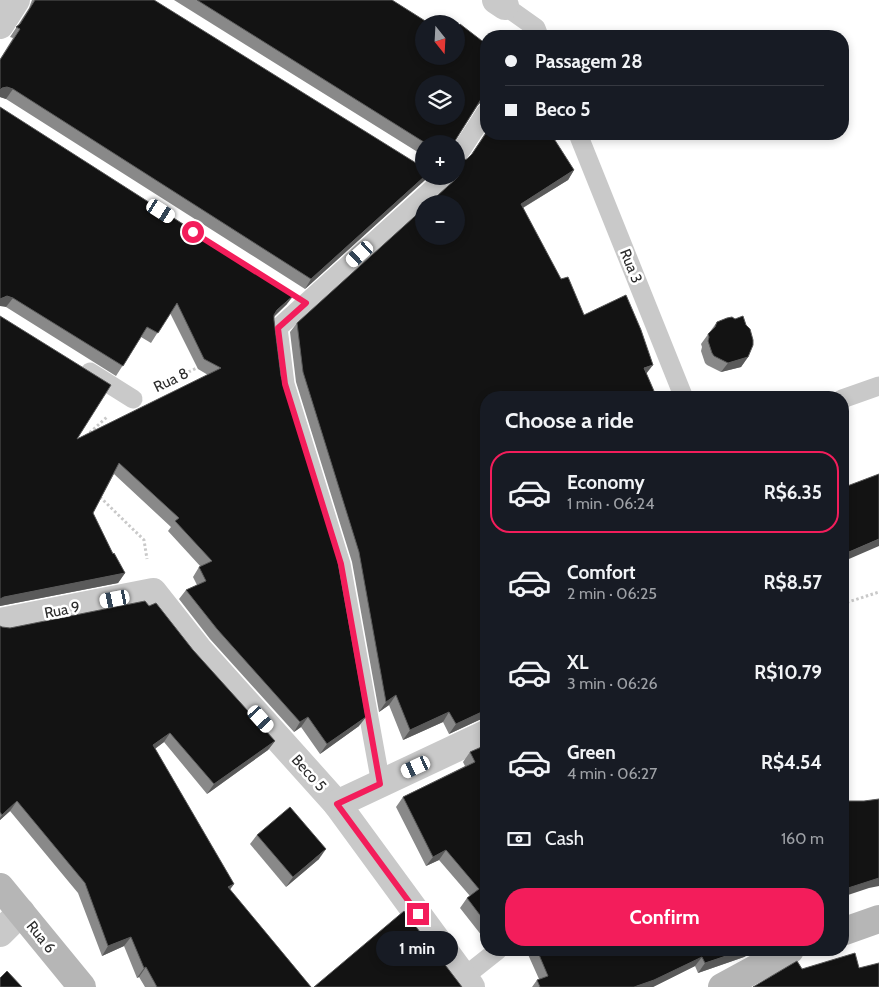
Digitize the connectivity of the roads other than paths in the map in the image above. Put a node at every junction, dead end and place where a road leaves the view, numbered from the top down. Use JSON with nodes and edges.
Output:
{"nodes":[{"id":1,"x":16,"y":0,"type":"edge"},
{"id":2,"x":501,"y":3,"type":"edge"},
{"id":3,"x":0,"y":25,"type":"edge"},
{"id":4,"x":531,"y":30,"type":"edge"},
{"id":5,"x":480,"y":121,"type":"edge"},
{"id":6,"x":580,"y":140,"type":"edge"},
{"id":7,"x":465,"y":144,"type":"edge"},
{"id":8,"x":432,"y":185,"type":"edge"},
{"id":9,"x":289,"y":293,"type":"edge"},
{"id":10,"x":306,"y":303,"type":"junction"},
{"id":11,"x":75,"y":363,"type":"edge"},
{"id":12,"x":879,"y":386,"type":"edge"},
{"id":13,"x":681,"y":391,"type":"edge"},
{"id":14,"x":849,"y":397,"type":"edge"},
{"id":15,"x":133,"y":399,"type":"road end"},
{"id":16,"x":153,"y":592,"type":"joint"},
{"id":17,"x":0,"y":622,"type":"edge"},
{"id":18,"x":480,"y":737,"type":"edge"},
{"id":19,"x":380,"y":784,"type":"junction"},
{"id":20,"x":337,"y":804,"type":"junction"},
{"id":21,"x":0,"y":887,"type":"edge"},
{"id":22,"x":21,"y":912,"type":"junction"},
{"id":23,"x":879,"y":919,"type":"edge"},
{"id":24,"x":849,"y":930,"type":"edge"},
{"id":25,"x":0,"y":933,"type":"edge"},
{"id":26,"x":492,"y":956,"type":"edge"},
{"id":27,"x":779,"y":956,"type":"edge"},
{"id":28,"x":467,"y":982,"type":"edge"},
{"id":29,"x":82,"y":987,"type":"edge"},
{"id":30,"x":722,"y":987,"type":"edge"}],
"edges":[{"from":1,"to":3,"type":"street"},
{"from":2,"to":4,"type":"lane"},
{"from":5,"to":7,"type":"lane"},
{"from":6,"to":13,"type":"lane","name":"Rua 3"},
{"from":8,"to":10,"type":"lane"},
{"from":9,"to":10,"type":"lane"},
{"from":10,"to":19,"type":"lane"},
{"from":11,"to":15,"type":"lane"},
{"from":12,"to":14,"type":"lane"},
{"from":16,"to":17,"type":"street","name":"Rua 9"},
{"from":16,"to":20,"type":"street","name":"Beco 5"},
{"from":18,"to":19,"type":"street"},
{"from":19,"to":20,"type":"street"},
{"from":20,"to":28,"type":"street","name":"Beco 5"},
{"from":21,"to":22,"type":"street","name":"Rua 6"},
{"from":22,"to":25,"type":"street"},
{"from":22,"to":29,"type":"street","name":"Rua 6"},
{"from":23,"to":24,"type":"street"},
{"from":26,"to":28,"type":"lane"},
{"from":27,"to":30,"type":"street"}]}
